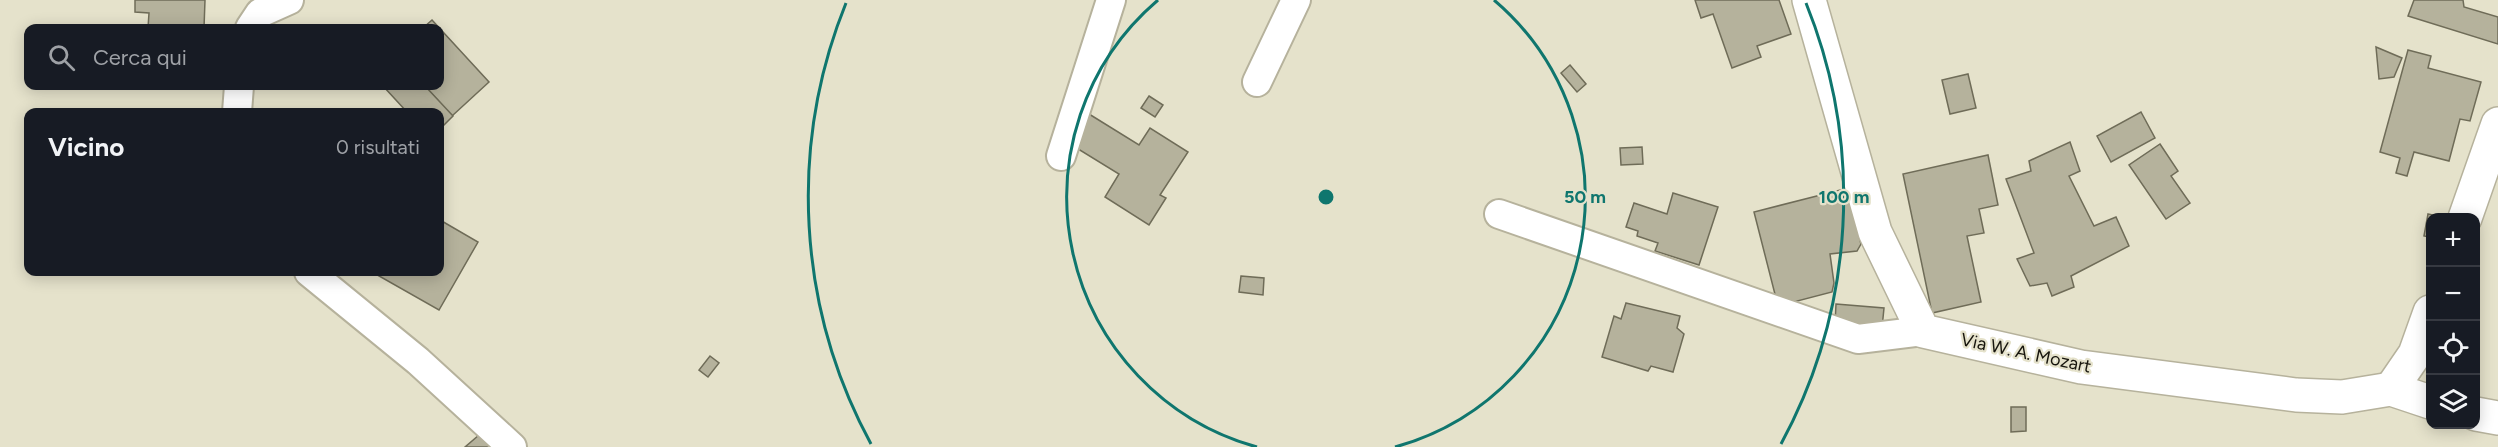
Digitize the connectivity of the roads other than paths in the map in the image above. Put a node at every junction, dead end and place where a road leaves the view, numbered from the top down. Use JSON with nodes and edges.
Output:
{"nodes":[{"id":1,"x":289,"y":0,"type":"edge"},
{"id":2,"x":1111,"y":0,"type":"edge"},
{"id":3,"x":1296,"y":0,"type":"edge"},
{"id":4,"x":1809,"y":0,"type":"edge"},
{"id":5,"x":253,"y":24,"type":"edge"},
{"id":6,"x":1257,"y":82,"type":"dead end"},
{"id":7,"x":239,"y":90,"type":"edge"},
{"id":8,"x":237,"y":108,"type":"edge"},
{"id":9,"x":2498,"y":124,"type":"edge"},
{"id":10,"x":1061,"y":156,"type":"dead end"},
{"id":11,"x":2467,"y":213,"type":"edge"},
{"id":12,"x":1499,"y":214,"type":"dead end"},
{"id":13,"x":314,"y":276,"type":"edge"},
{"id":14,"x":2427,"y":321,"type":"edge"},
{"id":15,"x":1923,"y":331,"type":"junction"},
{"id":16,"x":2391,"y":389,"type":"junction"},
{"id":17,"x":2426,"y":401,"type":"edge"},
{"id":18,"x":2480,"y":415,"type":"edge"},
{"id":19,"x":2498,"y":418,"type":"edge"},
{"id":20,"x":512,"y":447,"type":"edge"}],
"edges":[{"from":1,"to":5,"type":"street"},
{"from":2,"to":10,"type":"street"},
{"from":3,"to":6,"type":"street"},
{"from":4,"to":15,"type":"street"},
{"from":7,"to":8,"type":"street"},
{"from":9,"to":11,"type":"street"},
{"from":12,"to":15,"type":"street"},
{"from":13,"to":20,"type":"street"},
{"from":14,"to":16,"type":"street"},
{"from":15,"to":16,"type":"street","name":"Via W. A. Mozart"},
{"from":16,"to":17,"type":"street"},
{"from":18,"to":19,"type":"street"}]}
